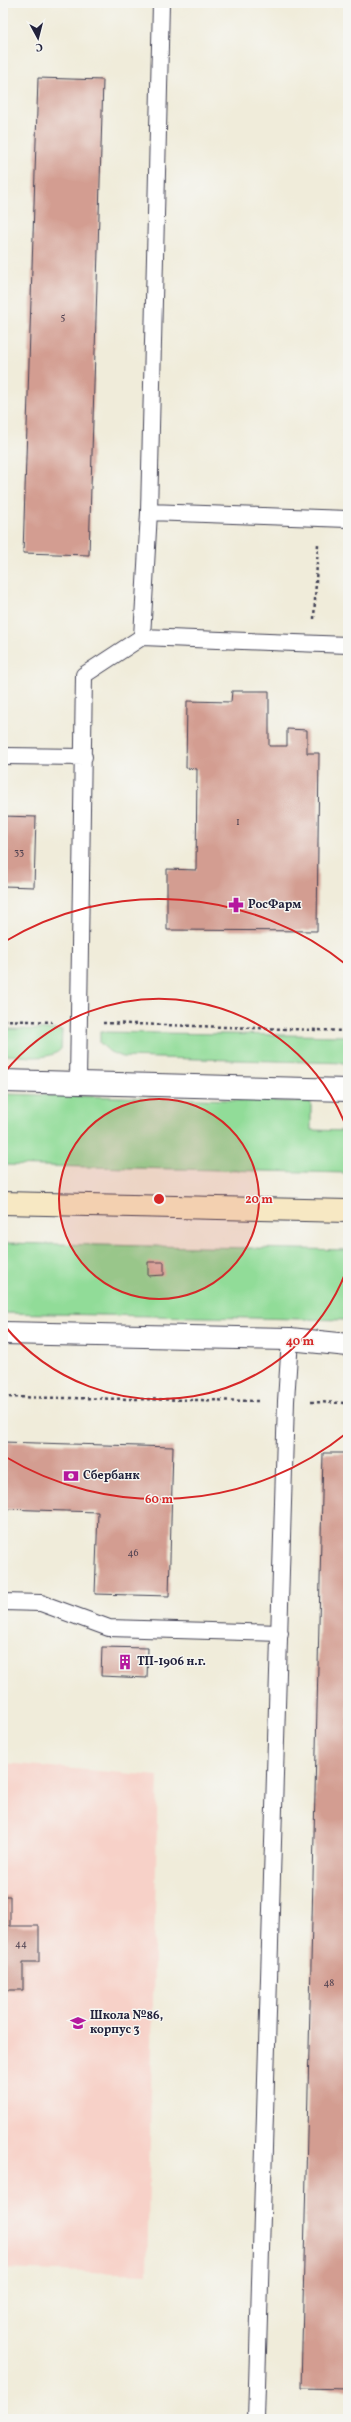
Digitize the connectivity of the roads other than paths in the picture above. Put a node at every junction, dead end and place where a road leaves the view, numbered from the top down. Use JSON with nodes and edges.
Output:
{"nodes":[{"id":1,"x":161,"y":3,"type":"edge"},
{"id":2,"x":149,"y":512,"type":"junction"},
{"id":3,"x":348,"y":519,"type":"edge"},
{"id":4,"x":142,"y":637,"type":"junction"},
{"id":5,"x":348,"y":645,"type":"edge"},
{"id":6,"x":3,"y":756,"type":"edge"},
{"id":7,"x":84,"y":757,"type":"junction"},
{"id":8,"x":3,"y":1080,"type":"edge"},
{"id":9,"x":78,"y":1082,"type":"junction"},
{"id":10,"x":348,"y":1090,"type":"edge"},
{"id":11,"x":3,"y":1203,"type":"edge"},
{"id":12,"x":348,"y":1211,"type":"edge"},
{"id":13,"x":3,"y":1333,"type":"edge"},
{"id":14,"x":290,"y":1339,"type":"junction"},
{"id":15,"x":348,"y":1345,"type":"edge"},
{"id":16,"x":3,"y":1602,"type":"edge"},
{"id":17,"x":280,"y":1633,"type":"junction"},
{"id":18,"x":256,"y":2419,"type":"edge"}],
"edges":[{"from":1,"to":2,"type":"lane"},
{"from":2,"to":3,"type":"lane"},
{"from":2,"to":4,"type":"lane"},
{"from":4,"to":5,"type":"lane"},
{"from":4,"to":7,"type":"lane"},
{"from":6,"to":7,"type":"lane"},
{"from":7,"to":9,"type":"lane"},
{"from":8,"to":9,"type":"street"},
{"from":9,"to":10,"type":"street"},
{"from":11,"to":12,"type":"main road"},
{"from":13,"to":14,"type":"street"},
{"from":14,"to":15,"type":"street"},
{"from":14,"to":17,"type":"lane"},
{"from":16,"to":17,"type":"lane"},
{"from":17,"to":18,"type":"lane"}]}
